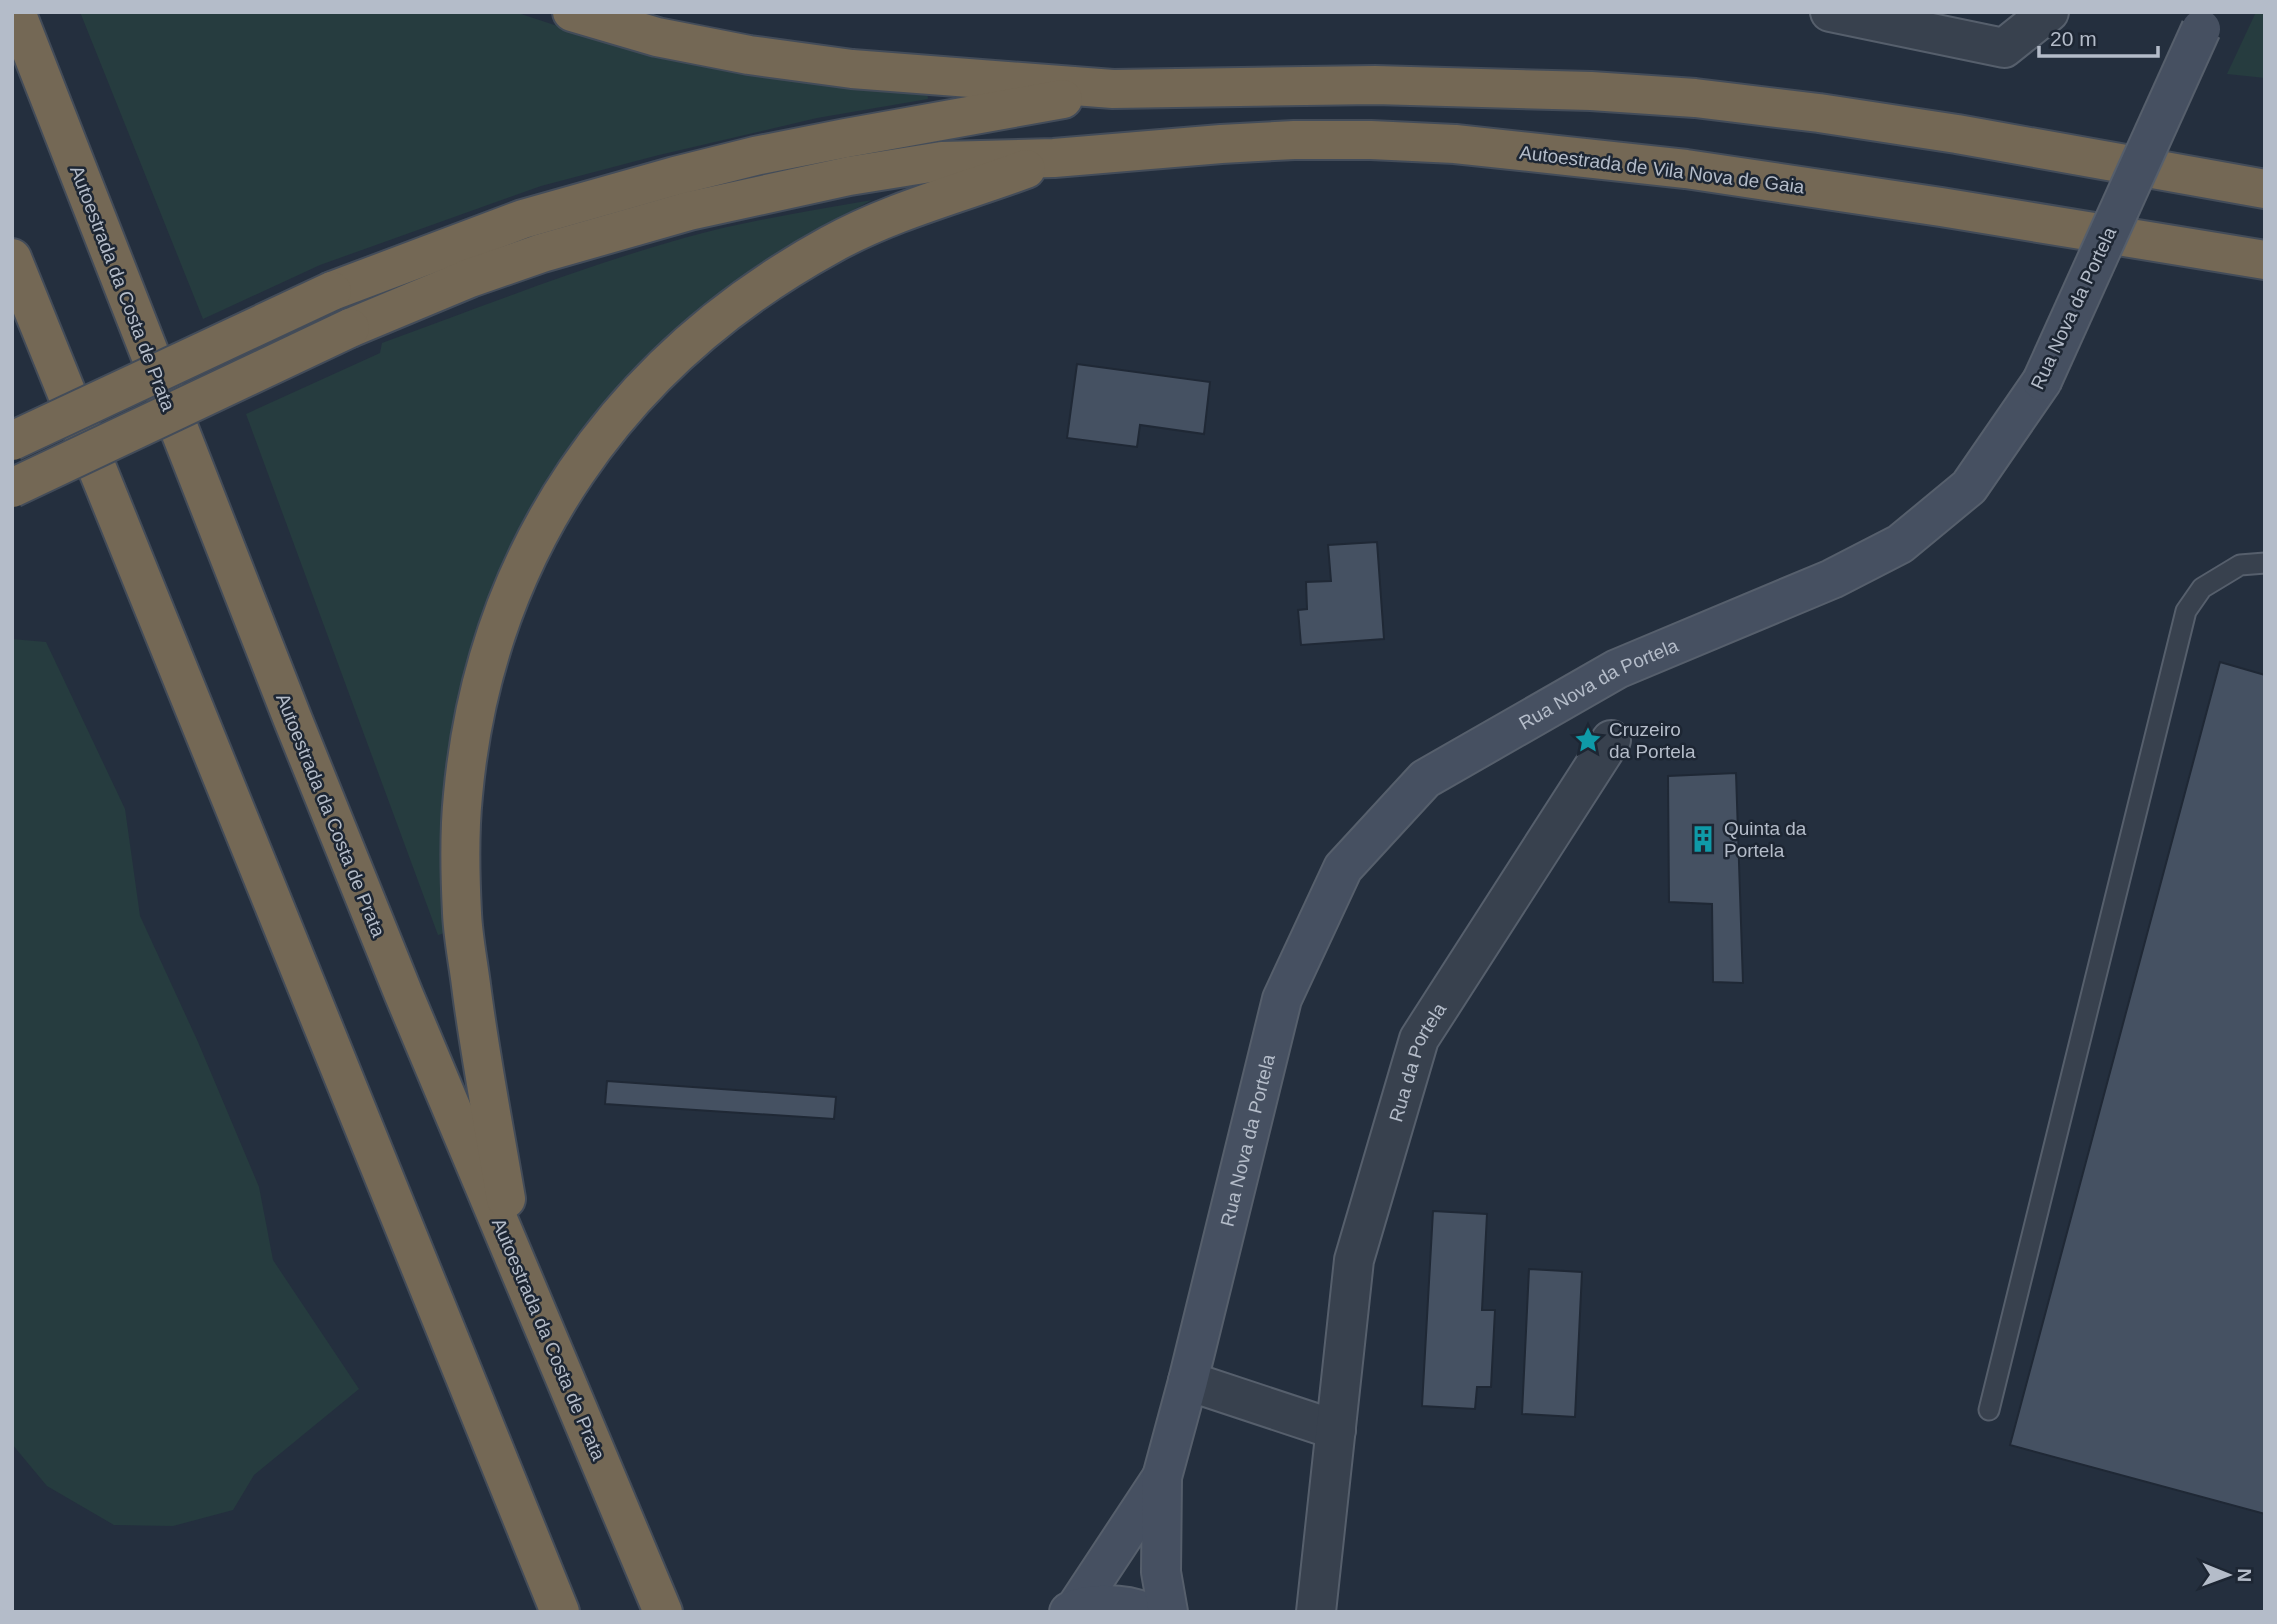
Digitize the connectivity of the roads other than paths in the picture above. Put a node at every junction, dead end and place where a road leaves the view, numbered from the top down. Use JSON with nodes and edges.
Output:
{"nodes":[{"id":1,"x":16,"y":12,"type":"edge"},
{"id":2,"x":572,"y":12,"type":"edge"},
{"id":3,"x":1830,"y":12,"type":"edge"},
{"id":4,"x":2049,"y":12,"type":"edge"},
{"id":5,"x":2205,"y":21,"type":"edge"},
{"id":6,"x":1113,"y":89,"type":"junction"},
{"id":7,"x":1054,"y":158,"type":"junction"},
{"id":8,"x":2211,"y":178,"type":"junction"},
{"id":9,"x":2265,"y":183,"type":"edge"},
{"id":10,"x":2265,"y":189,"type":"edge"},
{"id":11,"x":12,"y":258,"type":"edge"},
{"id":12,"x":2265,"y":260,"type":"edge"},
{"id":13,"x":12,"y":441,"type":"edge"},
{"id":14,"x":12,"y":488,"type":"edge"},
{"id":15,"x":2265,"y":563,"type":"edge"},
{"id":16,"x":1611,"y":740,"type":"dead end"},
{"id":17,"x":518,"y":1266,"type":"junction"},
{"id":18,"x":1188,"y":1381,"type":"junction"},
{"id":19,"x":1989,"y":1410,"type":"dead end"},
{"id":20,"x":1336,"y":1430,"type":"junction"},
{"id":21,"x":1162,"y":1477,"type":"junction"},
{"id":22,"x":1072,"y":1610,"type":"edge"},
{"id":23,"x":561,"y":1612,"type":"edge"},
{"id":24,"x":663,"y":1612,"type":"edge"},
{"id":25,"x":1145,"y":1612,"type":"edge"},
{"id":26,"x":1168,"y":1612,"type":"edge"},
{"id":27,"x":1316,"y":1612,"type":"edge"}],
"edges":[{"from":1,"to":17,"type":"highway","name":"Autoestrada da Costa de Prata"},
{"from":2,"to":6,"type":"highway"},
{"from":3,"to":4,"type":"street"},
{"from":5,"to":18,"type":"main road","name":"Rua Nova da Portela","bridge":true},
{"from":6,"to":8,"type":"highway"},
{"from":6,"to":13,"type":"highway","bridge":true},
{"from":7,"to":12,"type":"highway","name":"Autoestrada de Vila Nova de Gaia"},
{"from":7,"to":14,"type":"highway","bridge":true},
{"from":7,"to":17,"type":"highway"},
{"from":8,"to":9,"type":"highway"},
{"from":8,"to":10,"type":"highway"},
{"from":11,"to":23,"type":"highway"},
{"from":15,"to":19,"type":"lane"},
{"from":16,"to":20,"type":"street","name":"Rua da Portela"},
{"from":17,"to":24,"type":"highway","name":"Autoestrada da Costa de Prata"},
{"from":18,"to":20,"type":"street"},
{"from":18,"to":21,"type":"main road","name":"Rua Nova da Portela"},
{"from":20,"to":27,"type":"street","name":"Rua da Portela"},
{"from":21,"to":22,"type":"main road","name":"Rua Nova da Portela"},
{"from":21,"to":26,"type":"main road","name":"Rua Nova da Portela"},
{"from":22,"to":25,"type":"main road","name":"Rua Nova da Portela"}]}
